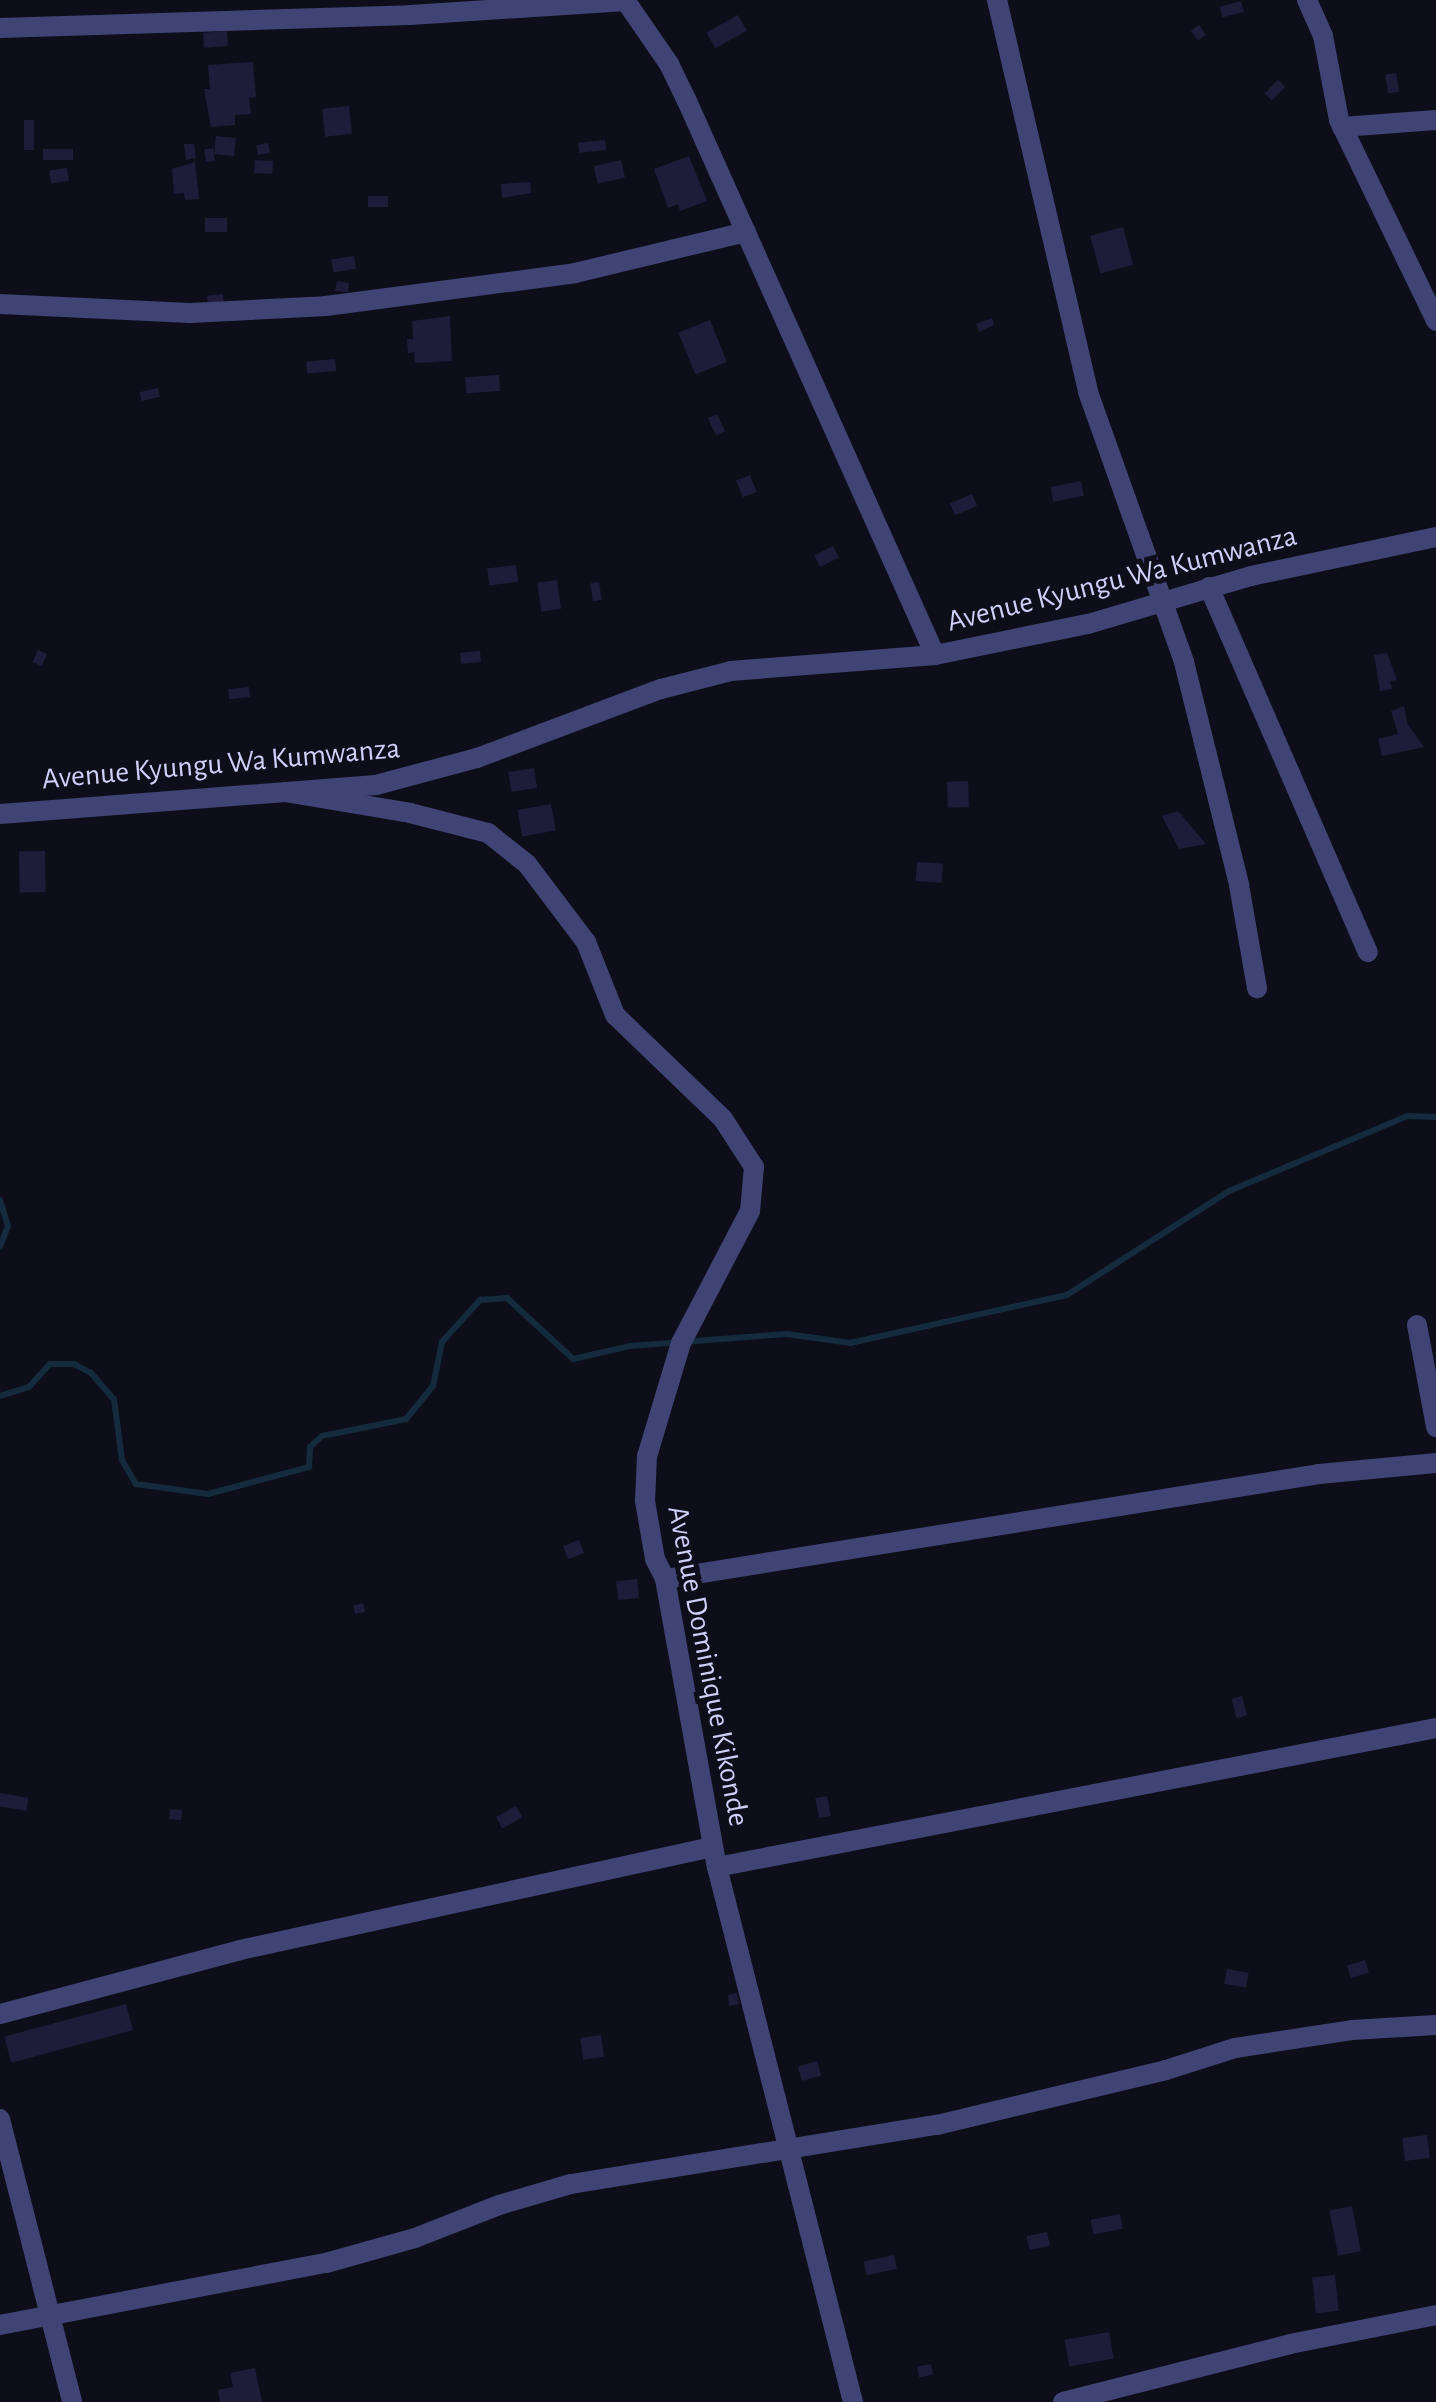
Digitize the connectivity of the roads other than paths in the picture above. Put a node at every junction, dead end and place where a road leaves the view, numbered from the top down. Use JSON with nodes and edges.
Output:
{"nodes":[{"id":1,"x":996,"y":0,"type":"edge"},
{"id":2,"x":1306,"y":0,"type":"edge"},
{"id":3,"x":625,"y":1,"type":"edge"},
{"id":4,"x":0,"y":28,"type":"edge"},
{"id":5,"x":1436,"y":120,"type":"edge"},
{"id":6,"x":1342,"y":126,"type":"junction"},
{"id":7,"x":746,"y":232,"type":"junction"},
{"id":8,"x":0,"y":304,"type":"edge"},
{"id":9,"x":1436,"y":321,"type":"edge"},
{"id":10,"x":1436,"y":537,"type":"edge"},
{"id":11,"x":1209,"y":587,"type":"junction"},
{"id":12,"x":1164,"y":599,"type":"junction"},
{"id":13,"x":936,"y":655,"type":"junction"},
{"id":14,"x":285,"y":792,"type":"junction"},
{"id":15,"x":0,"y":814,"type":"edge"},
{"id":16,"x":1368,"y":952,"type":"dead end"},
{"id":17,"x":1256,"y":988,"type":"dead end"},
{"id":18,"x":1417,"y":1325,"type":"dead end"},
{"id":19,"x":1436,"y":1427,"type":"edge"},
{"id":20,"x":1436,"y":1463,"type":"edge"},
{"id":21,"x":666,"y":1579,"type":"junction"},
{"id":22,"x":1436,"y":1728,"type":"edge"},
{"id":23,"x":715,"y":1857,"type":"junction"},
{"id":24,"x":0,"y":2014,"type":"edge"},
{"id":25,"x":1436,"y":2026,"type":"edge"},
{"id":26,"x":0,"y":2119,"type":"edge"},
{"id":27,"x":788,"y":2150,"type":"junction"},
{"id":28,"x":52,"y":2313,"type":"junction"},
{"id":29,"x":1436,"y":2315,"type":"edge"},
{"id":30,"x":0,"y":2325,"type":"edge"},
{"id":31,"x":72,"y":2402,"type":"edge"},
{"id":32,"x":852,"y":2402,"type":"edge"},
{"id":33,"x":1063,"y":2402,"type":"edge"}],
"edges":[{"from":1,"to":12,"type":"street"},
{"from":2,"to":6,"type":"street"},
{"from":3,"to":4,"type":"street"},
{"from":3,"to":7,"type":"street"},
{"from":5,"to":6,"type":"street"},
{"from":6,"to":9,"type":"street"},
{"from":7,"to":8,"type":"street"},
{"from":7,"to":13,"type":"street"},
{"from":10,"to":11,"type":"street","name":"Avenue Kyungu Wa Kumwanza"},
{"from":11,"to":12,"type":"street","name":"Avenue Kyungu Wa Kumwanza"},
{"from":11,"to":16,"type":"street"},
{"from":12,"to":13,"type":"street","name":"Avenue Kyungu Wa Kumwanza"},
{"from":12,"to":17,"type":"street"},
{"from":13,"to":14,"type":"street","name":"Avenue Kyungu Wa Kumwanza"},
{"from":14,"to":15,"type":"street","name":"Avenue Kyungu Wa Kumwanza"},
{"from":14,"to":21,"type":"street","name":"Avenue Dominique Kikonde"},
{"from":18,"to":19,"type":"street"},
{"from":20,"to":21,"type":"street"},
{"from":21,"to":23,"type":"street","name":"Avenue Dominique Kikonde"},
{"from":22,"to":23,"type":"street"},
{"from":23,"to":24,"type":"street"},
{"from":23,"to":27,"type":"street","name":"Avenue Dominique Kikonde"},
{"from":25,"to":27,"type":"street"},
{"from":26,"to":28,"type":"street"},
{"from":27,"to":28,"type":"street"},
{"from":27,"to":32,"type":"street","name":"Avenue Dominique Kikonde"},
{"from":28,"to":30,"type":"street"},
{"from":28,"to":31,"type":"street"},
{"from":29,"to":33,"type":"street"}]}
